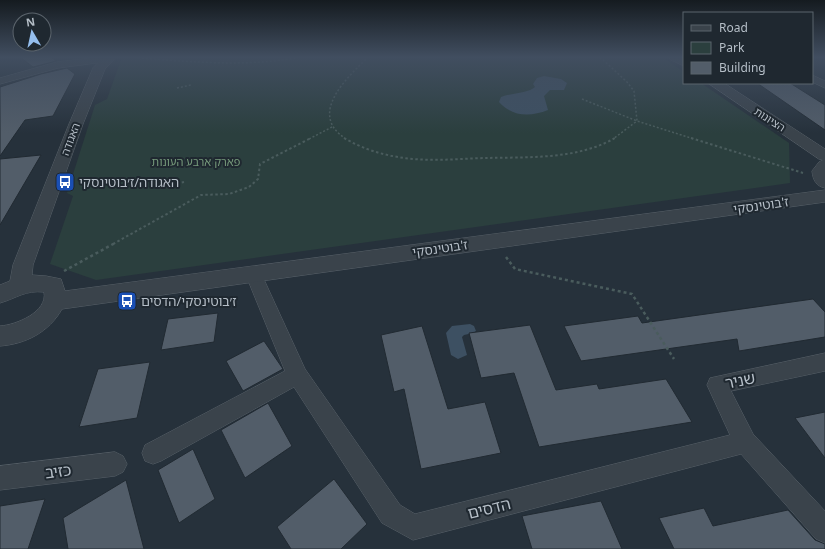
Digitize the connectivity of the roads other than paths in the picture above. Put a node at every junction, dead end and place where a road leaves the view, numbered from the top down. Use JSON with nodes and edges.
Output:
{"nodes":[{"id":1,"x":93,"y":83,"type":"edge"},
{"id":2,"x":717,"y":84,"type":"edge"},
{"id":3,"x":825,"y":156,"type":"edge"},
{"id":4,"x":824,"y":180,"type":"edge"},
{"id":5,"x":253,"y":273,"type":"junction"},
{"id":6,"x":20,"y":285,"type":"junction"},
{"id":7,"x":0,"y":295,"type":"edge"},
{"id":8,"x":56,"y":302,"type":"junction"},
{"id":9,"x":0,"y":336,"type":"edge"},
{"id":10,"x":825,"y":362,"type":"edge"},
{"id":11,"x":297,"y":375,"type":"junction"},
{"id":12,"x":745,"y":442,"type":"junction"},
{"id":13,"x":153,"y":453,"type":"dead end"},
{"id":14,"x":115,"y":464,"type":"dead end"},
{"id":15,"x":0,"y":478,"type":"edge"},
{"id":16,"x":825,"y":530,"type":"edge"}],
"edges":[{"from":1,"to":6,"type":"street","name":"האגודה"},
{"from":2,"to":3,"type":"street","name":"הציונות"},
{"from":4,"to":5,"type":"street","name":"ז'בוטינסקי"},
{"from":5,"to":8,"type":"street","name":"ז'בוטינסקי"},
{"from":5,"to":11,"type":"street","name":"הדסים"},
{"from":6,"to":7,"type":"street"},
{"from":6,"to":8,"type":"street"},
{"from":8,"to":9,"type":"street"},
{"from":10,"to":12,"type":"street","name":"שניר"},
{"from":11,"to":12,"type":"street","name":"הדסים"},
{"from":11,"to":13,"type":"street"},
{"from":12,"to":16,"type":"street"},
{"from":14,"to":15,"type":"street","name":"כזיב"}]}
